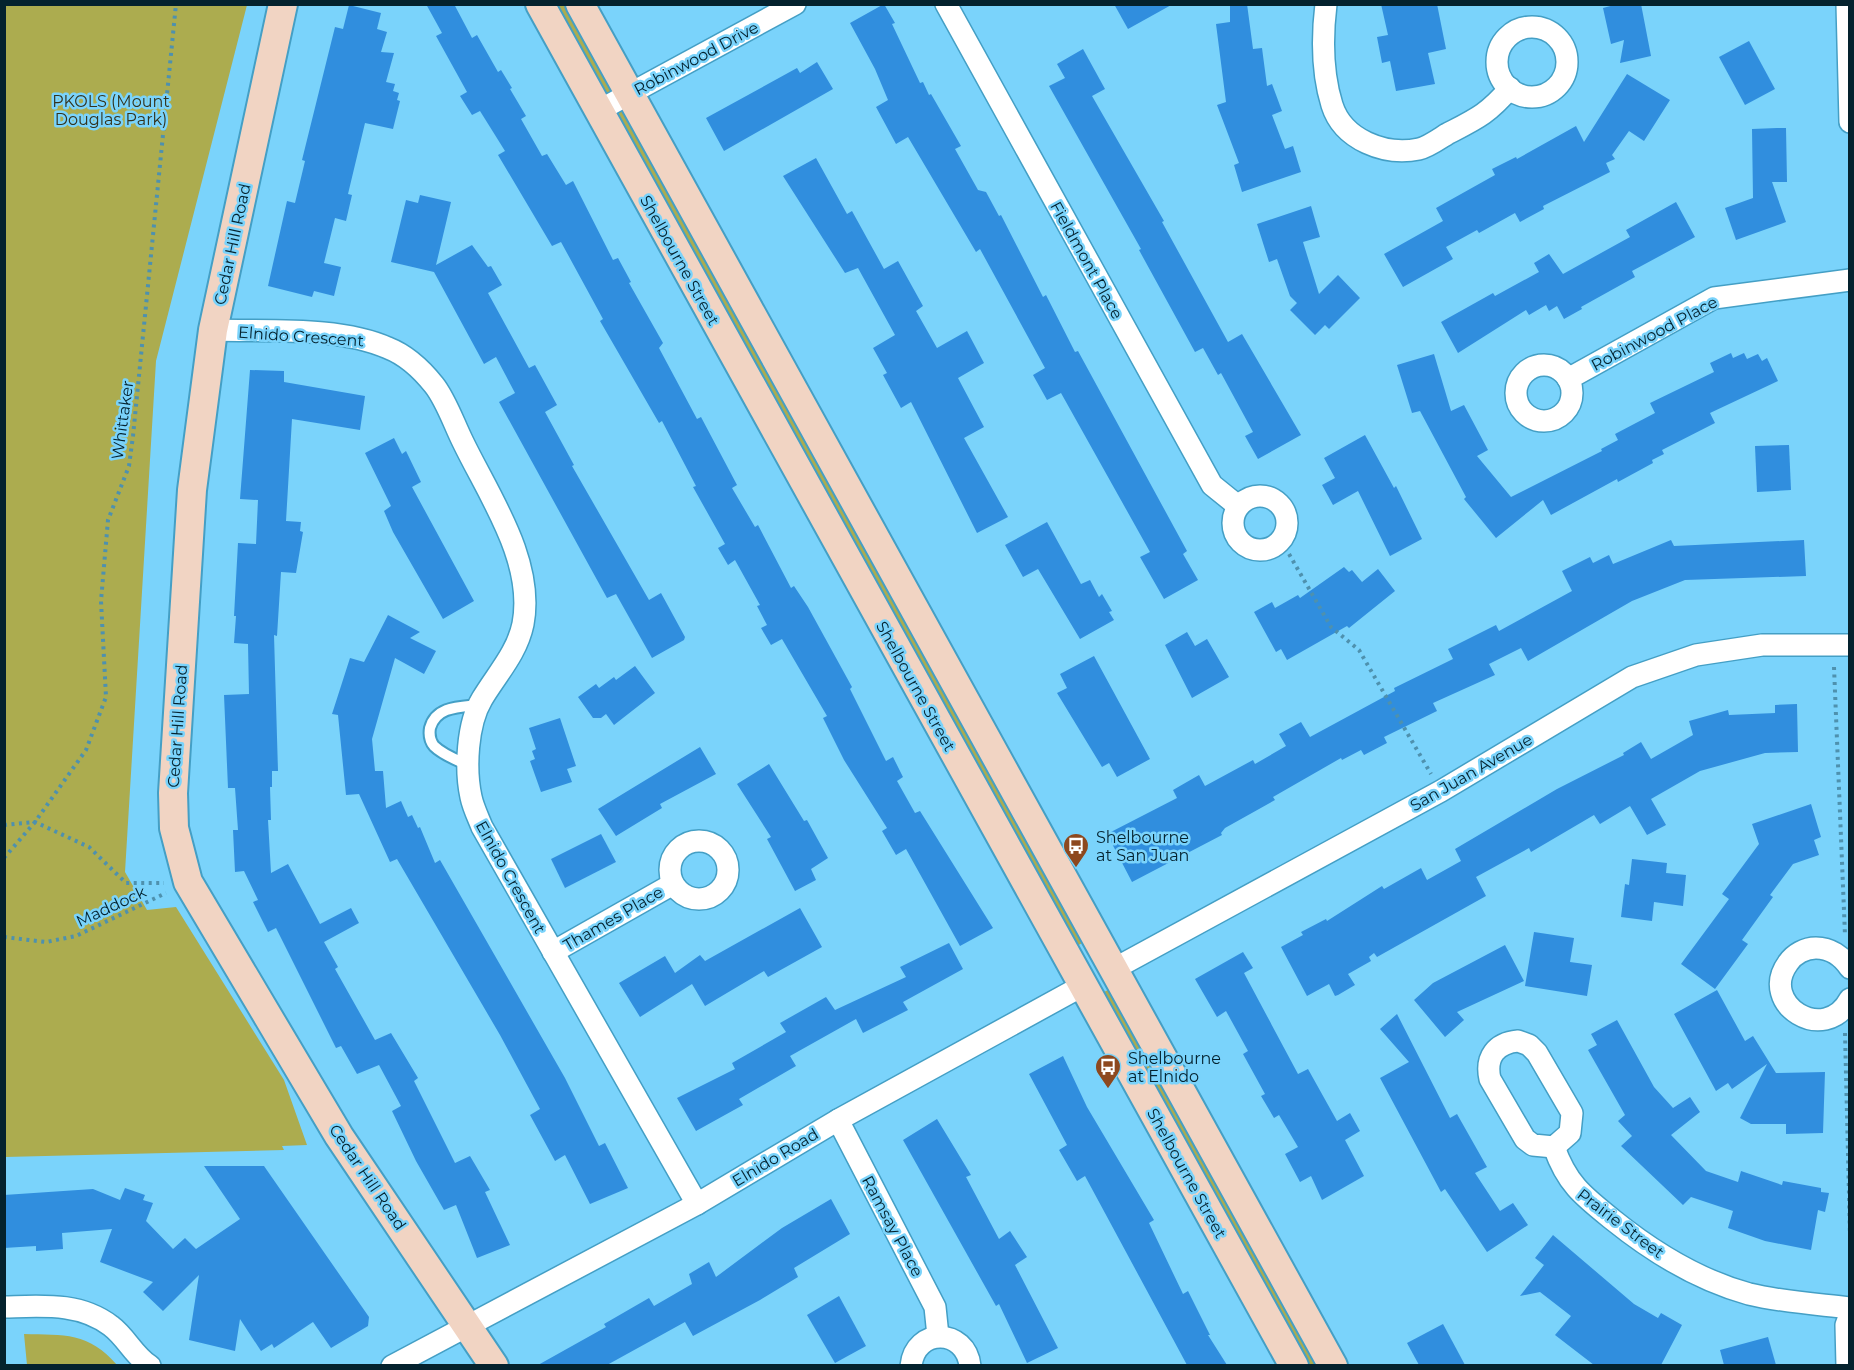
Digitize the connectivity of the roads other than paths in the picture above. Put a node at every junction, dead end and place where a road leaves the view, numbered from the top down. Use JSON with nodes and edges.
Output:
{"nodes":[{"id":1,"x":283,"y":4,"type":"edge"},
{"id":2,"x":540,"y":4,"type":"edge"},
{"id":3,"x":580,"y":4,"type":"edge"},
{"id":4,"x":795,"y":4,"type":"edge"},
{"id":5,"x":946,"y":4,"type":"edge"},
{"id":6,"x":1326,"y":4,"type":"edge"},
{"id":7,"x":1847,"y":4,"type":"edge"},
{"id":8,"x":1510,"y":88,"type":"dead end"},
{"id":9,"x":628,"y":94,"type":"junction"},
{"id":10,"x":598,"y":111,"type":"junction"},
{"id":11,"x":1850,"y":122,"type":"edge"},
{"id":12,"x":1850,"y":281,"type":"edge"},
{"id":13,"x":213,"y":330,"type":"junction"},
{"id":14,"x":1568,"y":379,"type":"dead end"},
{"id":15,"x":1238,"y":506,"type":"junction"},
{"id":16,"x":1850,"y":645,"type":"edge"},
{"id":17,"x":478,"y":705,"type":"junction"},
{"id":18,"x":469,"y":765,"type":"junction"},
{"id":19,"x":673,"y":884,"type":"dead end"},
{"id":20,"x":553,"y":952,"type":"junction"},
{"id":21,"x":1842,"y":961,"type":"edge"},
{"id":22,"x":1112,"y":970,"type":"junction"},
{"id":23,"x":1082,"y":986,"type":"junction"},
{"id":24,"x":1844,"y":1006,"type":"edge"},
{"id":25,"x":838,"y":1120,"type":"junction"},
{"id":26,"x":1554,"y":1147,"type":"junction"},
{"id":27,"x":697,"y":1204,"type":"junction"},
{"id":28,"x":4,"y":1306,"type":"edge"},
{"id":29,"x":1850,"y":1308,"type":"edge"},
{"id":30,"x":1850,"y":1314,"type":"edge"},
{"id":31,"x":467,"y":1325,"type":"junction"},
{"id":32,"x":938,"y":1336,"type":"junction"},
{"id":33,"x":150,"y":1365,"type":"edge"},
{"id":34,"x":392,"y":1365,"type":"edge"},
{"id":35,"x":494,"y":1365,"type":"edge"},
{"id":36,"x":911,"y":1365,"type":"edge"},
{"id":37,"x":970,"y":1365,"type":"edge"},
{"id":38,"x":1294,"y":1365,"type":"edge"},
{"id":39,"x":1334,"y":1365,"type":"edge"},
{"id":40,"x":1846,"y":1365,"type":"edge"}],
"edges":[{"from":1,"to":13,"type":"main road","name":"Cedar Hill Road"},
{"from":2,"to":10,"type":"main road","name":"Shelbourne Street"},
{"from":3,"to":9,"type":"main road","name":"Shelbourne Street"},
{"from":4,"to":9,"type":"street","name":"Robinwood Drive"},
{"from":5,"to":15,"type":"street","name":"Fieldmont Place"},
{"from":6,"to":8,"type":"street"},
{"from":7,"to":11,"type":"street"},
{"from":9,"to":10,"type":"street","name":"Robinwood Drive"},
{"from":9,"to":22,"type":"main road","name":"Shelbourne Street"},
{"from":10,"to":23,"type":"main road","name":"Shelbourne Street"},
{"from":12,"to":14,"type":"street","name":"Robinwood Place"},
{"from":13,"to":17,"type":"street","name":"Elnido Crescent"},
{"from":13,"to":31,"type":"main road","name":"Cedar Hill Road"},
{"from":15,"to":15,"type":"street"},
{"from":16,"to":22,"type":"street","name":"San Juan Avenue"},
{"from":17,"to":18,"type":"street","name":"Elnido Crescent"},
{"from":17,"to":18,"type":"lane"},
{"from":18,"to":20,"type":"street","name":"Elnido Crescent"},
{"from":19,"to":20,"type":"street","name":"Thames Place"},
{"from":20,"to":27,"type":"street","name":"Elnido Crescent"},
{"from":21,"to":24,"type":"street"},
{"from":22,"to":23,"type":"main road"},
{"from":22,"to":39,"type":"main road","name":"Shelbourne Street"},
{"from":23,"to":25,"type":"street","name":"Elnido Road"},
{"from":23,"to":38,"type":"main road","name":"Shelbourne Street"},
{"from":25,"to":27,"type":"street","name":"Elnido Road"},
{"from":25,"to":32,"type":"street","name":"Ramsay Place"},
{"from":26,"to":26,"type":"street"},
{"from":26,"to":29,"type":"street","name":"Prairie Street"},
{"from":27,"to":31,"type":"street","name":"Elnido Road"},
{"from":28,"to":33,"type":"street"},
{"from":30,"to":40,"type":"street"},
{"from":31,"to":34,"type":"street","name":"Elnido Road"},
{"from":31,"to":35,"type":"main road","name":"Cedar Hill Road"},
{"from":32,"to":36,"type":"street"},
{"from":32,"to":37,"type":"street"}]}
